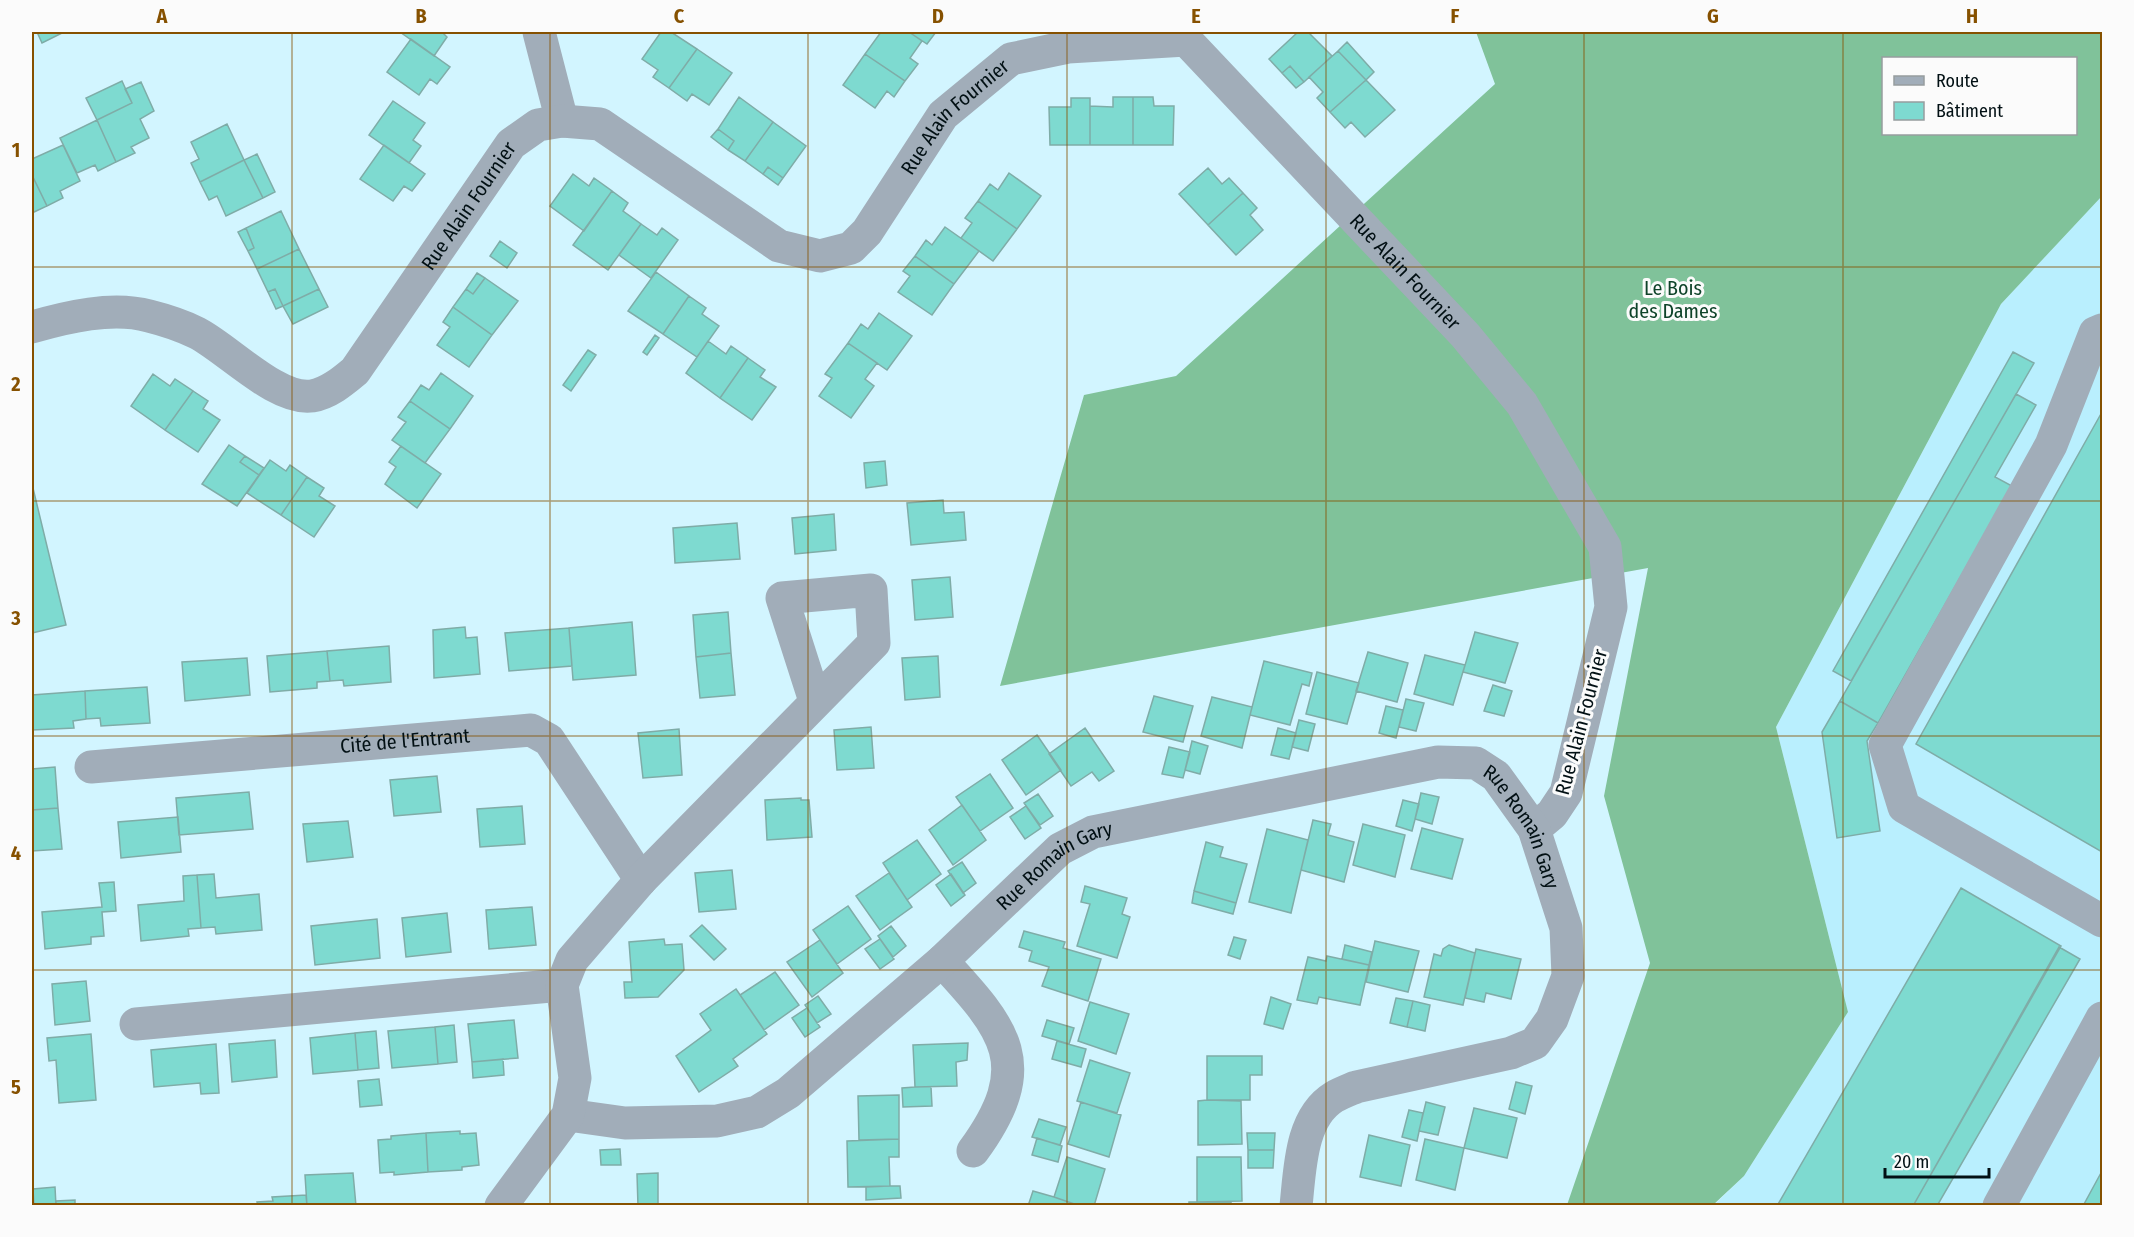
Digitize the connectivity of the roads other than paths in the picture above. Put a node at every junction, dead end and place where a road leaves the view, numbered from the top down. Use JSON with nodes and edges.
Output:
{"nodes":[{"id":1,"x":539,"y":32,"type":"edge"},
{"id":2,"x":1185,"y":36,"type":"edge"},
{"id":3,"x":562,"y":121,"type":"junction"},
{"id":4,"x":32,"y":327,"type":"edge"},
{"id":5,"x":2103,"y":330,"type":"edge"},
{"id":6,"x":815,"y":701,"type":"dead end"},
{"id":7,"x":91,"y":767,"type":"dead end"},
{"id":8,"x":1534,"y":829,"type":"junction"},
{"id":9,"x":641,"y":880,"type":"junction"},
{"id":10,"x":2103,"y":921,"type":"edge"},
{"id":11,"x":942,"y":961,"type":"junction"},
{"id":12,"x":562,"y":985,"type":"junction"},
{"id":13,"x":2103,"y":1018,"type":"edge"},
{"id":14,"x":136,"y":1024,"type":"dead end"},
{"id":15,"x":568,"y":1115,"type":"junction"},
{"id":16,"x":973,"y":1151,"type":"dead end"},
{"id":17,"x":501,"y":1206,"type":"edge"},
{"id":18,"x":1296,"y":1206,"type":"edge"},
{"id":19,"x":1999,"y":1206,"type":"edge"}],
"edges":[{"from":1,"to":3,"type":"street"},
{"from":2,"to":3,"type":"street","name":"Rue Alain Fournier"},
{"from":2,"to":8,"type":"street","name":"Rue Alain Fournier"},
{"from":3,"to":4,"type":"street","name":"Rue Alain Fournier"},
{"from":5,"to":10,"type":"street"},
{"from":6,"to":9,"type":"street"},
{"from":7,"to":9,"type":"street","name":"Cité de l'Entrant"},
{"from":8,"to":11,"type":"street","name":"Rue Romain Gary"},
{"from":8,"to":18,"type":"street","name":"Rue Romain Gary"},
{"from":9,"to":12,"type":"street"},
{"from":11,"to":15,"type":"street","name":"Rue Romain Gary"},
{"from":11,"to":16,"type":"street"},
{"from":12,"to":14,"type":"street"},
{"from":12,"to":15,"type":"street"},
{"from":13,"to":19,"type":"street"},
{"from":15,"to":17,"type":"street"}]}
